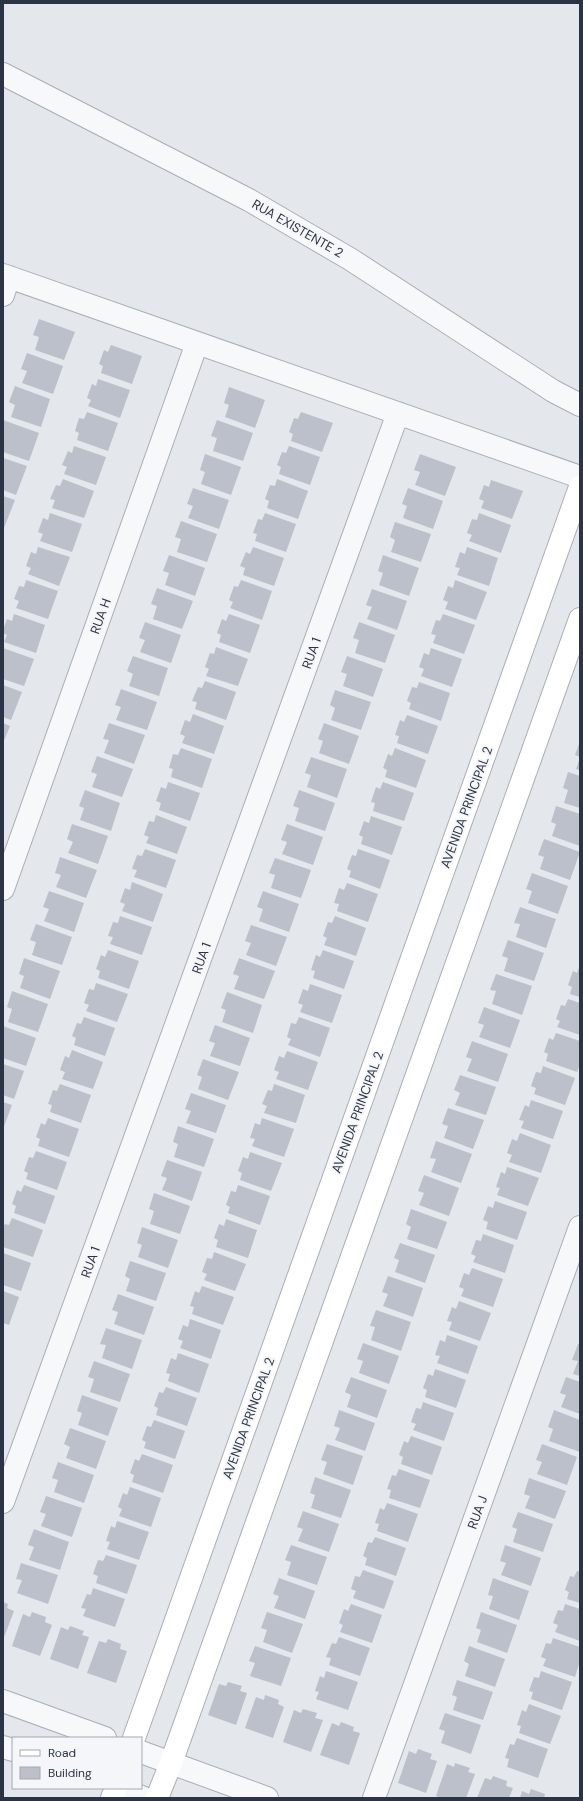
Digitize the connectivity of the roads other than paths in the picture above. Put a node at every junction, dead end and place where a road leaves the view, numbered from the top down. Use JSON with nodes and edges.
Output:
{"nodes":[{"id":1,"x":3,"y":74,"type":"edge"},
{"id":2,"x":5,"y":283,"type":"edge"},
{"id":3,"x":197,"y":343,"type":"junction"},
{"id":4,"x":580,"y":405,"type":"edge"},
{"id":5,"x":398,"y":414,"type":"junction"},
{"id":6,"x":580,"y":477,"type":"edge"},
{"id":7,"x":580,"y":487,"type":"edge"},
{"id":8,"x":580,"y":619,"type":"edge"},
{"id":9,"x":3,"y":889,"type":"edge"},
{"id":10,"x":580,"y":1227,"type":"edge"},
{"id":11,"x":3,"y":1502,"type":"edge"},
{"id":12,"x":3,"y":1701,"type":"edge"},
{"id":13,"x":102,"y":1737,"type":"edge"},
{"id":14,"x":134,"y":1737,"type":"edge"},
{"id":15,"x":142,"y":1752,"type":"edge"},
{"id":16,"x":171,"y":1763,"type":"junction"},
{"id":17,"x":122,"y":1789,"type":"edge"},
{"id":18,"x":144,"y":1798,"type":"edge"},
{"id":19,"x":157,"y":1798,"type":"edge"},
{"id":20,"x":268,"y":1798,"type":"edge"},
{"id":21,"x":374,"y":1798,"type":"edge"}],
"edges":[{"from":1,"to":4,"type":"street","name":"RUA EXISTENTE 2"},
{"from":2,"to":3,"type":"street"},
{"from":3,"to":5,"type":"street"},
{"from":3,"to":9,"type":"street","name":"RUA H"},
{"from":5,"to":6,"type":"street"},
{"from":5,"to":11,"type":"street","name":"RUA 1"},
{"from":7,"to":14,"type":"street","name":"AVENIDA PRINCIPAL 2"},
{"from":8,"to":16,"type":"street"},
{"from":10,"to":21,"type":"street","name":"RUA J"},
{"from":12,"to":13,"type":"street"},
{"from":15,"to":16,"type":"street"},
{"from":16,"to":19,"type":"street"},
{"from":16,"to":20,"type":"street"},
{"from":17,"to":18,"type":"street"}]}
